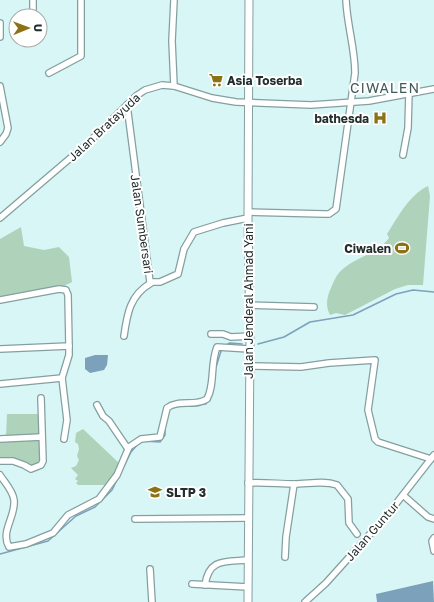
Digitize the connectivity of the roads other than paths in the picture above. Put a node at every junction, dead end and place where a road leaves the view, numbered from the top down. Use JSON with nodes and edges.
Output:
{"nodes":[{"id":1,"x":81,"y":0,"type":"edge"},
{"id":2,"x":174,"y":0,"type":"edge"},
{"id":3,"x":249,"y":0,"type":"edge"},
{"id":4,"x":346,"y":0,"type":"edge"},
{"id":5,"x":0,"y":25,"type":"edge"},
{"id":6,"x":0,"y":37,"type":"edge"},
{"id":7,"x":49,"y":73,"type":"dead end"},
{"id":8,"x":0,"y":86,"type":"edge"},
{"id":9,"x":174,"y":86,"type":"junction"},
{"id":10,"x":434,"y":89,"type":"edge"},
{"id":11,"x":409,"y":92,"type":"junction"},
{"id":12,"x":249,"y":102,"type":"junction"},
{"id":13,"x":351,"y":103,"type":"junction"},
{"id":14,"x":127,"y":105,"type":"junction"},
{"id":15,"x":0,"y":142,"type":"edge"},
{"id":16,"x":403,"y":155,"type":"dead end"},
{"id":17,"x":248,"y":215,"type":"junction"},
{"id":18,"x":0,"y":218,"type":"edge"},
{"id":19,"x":151,"y":283,"type":"junction"},
{"id":20,"x":0,"y":300,"type":"edge"},
{"id":21,"x":249,"y":305,"type":"junction"},
{"id":22,"x":314,"y":307,"type":"dead end"},
{"id":23,"x":211,"y":334,"type":"dead end"},
{"id":24,"x":124,"y":336,"type":"dead end"},
{"id":25,"x":250,"y":336,"type":"junction"},
{"id":26,"x":69,"y":346,"type":"junction"},
{"id":27,"x":250,"y":348,"type":"junction"},
{"id":28,"x":0,"y":349,"type":"edge"},
{"id":29,"x":249,"y":366,"type":"junction"},
{"id":30,"x":62,"y":378,"type":"junction"},
{"id":31,"x":0,"y":384,"type":"edge"},
{"id":32,"x":42,"y":398,"type":"dead end"},
{"id":33,"x":97,"y":406,"type":"dead end"},
{"id":34,"x":0,"y":438,"type":"edge"},
{"id":35,"x":42,"y":438,"type":"junction"},
{"id":36,"x":64,"y":439,"type":"dead end"},
{"id":37,"x":128,"y":449,"type":"junction"},
{"id":38,"x":433,"y":457,"type":"edge"},
{"id":39,"x":0,"y":461,"type":"edge"},
{"id":40,"x":0,"y":475,"type":"edge"},
{"id":41,"x":248,"y":483,"type":"junction"},
{"id":42,"x":294,"y":484,"type":"junction"},
{"id":43,"x":403,"y":495,"type":"junction"},
{"id":44,"x":248,"y":518,"type":"junction"},
{"id":45,"x":135,"y":519,"type":"dead end"},
{"id":46,"x":434,"y":519,"type":"edge"},
{"id":47,"x":359,"y":537,"type":"junction"},
{"id":48,"x":434,"y":538,"type":"edge"},
{"id":49,"x":434,"y":551,"type":"edge"},
{"id":50,"x":285,"y":557,"type":"dead end"},
{"id":51,"x":248,"y":560,"type":"junction"},
{"id":52,"x":150,"y":569,"type":"dead end"},
{"id":53,"x":192,"y":584,"type":"dead end"},
{"id":54,"x":205,"y":585,"type":"junction"},
{"id":55,"x":248,"y":587,"type":"junction"},
{"id":56,"x":152,"y":602,"type":"edge"},
{"id":57,"x":248,"y":602,"type":"edge"},
{"id":58,"x":305,"y":602,"type":"edge"}],
"edges":[{"from":1,"to":7,"type":"street"},
{"from":2,"to":9,"type":"street"},
{"from":3,"to":12,"type":"main road","name":"Jalan Jenderal Ahmad Yani"},
{"from":4,"to":13,"type":"street"},
{"from":5,"to":6,"type":"street"},
{"from":8,"to":15,"type":"street"},
{"from":9,"to":12,"type":"street","name":"Jalan Bratayuda"},
{"from":9,"to":14,"type":"street","name":"Jalan Bratayuda"},
{"from":10,"to":11,"type":"street","name":"Jalan Bratayuda"},
{"from":11,"to":13,"type":"street","name":"Jalan Bratayuda"},
{"from":11,"to":16,"type":"street"},
{"from":12,"to":13,"type":"street","name":"Jalan Bratayuda"},
{"from":12,"to":17,"type":"main road","name":"Jalan Jenderal Ahmad Yani"},
{"from":13,"to":17,"type":"street"},
{"from":14,"to":18,"type":"street","name":"Jalan Bratayuda"},
{"from":14,"to":19,"type":"street","name":"Jalan Sumbersari"},
{"from":17,"to":19,"type":"street","name":"Jalan Sumbersari"},
{"from":17,"to":21,"type":"main road","name":"Jalan Jenderal Ahmad Yani"},
{"from":19,"to":24,"type":"street"},
{"from":20,"to":26,"type":"street"},
{"from":21,"to":22,"type":"street"},
{"from":21,"to":25,"type":"main road","name":"Jalan Jenderal Ahmad Yani"},
{"from":23,"to":25,"type":"street"},
{"from":25,"to":27,"type":"main road","name":"Jalan Jenderal Ahmad Yani"},
{"from":26,"to":28,"type":"street"},
{"from":26,"to":30,"type":"street"},
{"from":27,"to":29,"type":"main road","name":"Jalan Jenderal Ahmad Yani"},
{"from":27,"to":37,"type":"street"},
{"from":29,"to":38,"type":"street"},
{"from":29,"to":41,"type":"main road","name":"Jalan Jenderal Ahmad Yani"},
{"from":30,"to":31,"type":"street"},
{"from":30,"to":36,"type":"street"},
{"from":32,"to":35,"type":"street"},
{"from":33,"to":37,"type":"street"},
{"from":34,"to":35,"type":"street"},
{"from":35,"to":39,"type":"street"},
{"from":37,"to":40,"type":"street"},
{"from":38,"to":43,"type":"street","name":"Jalan Guntur"},
{"from":41,"to":42,"type":"street"},
{"from":41,"to":44,"type":"main road","name":"Jalan Jenderal Ahmad Yani"},
{"from":42,"to":47,"type":"street"},
{"from":42,"to":50,"type":"street"},
{"from":43,"to":46,"type":"street"},
{"from":43,"to":47,"type":"street","name":"Jalan Guntur"},
{"from":44,"to":45,"type":"street"},
{"from":44,"to":51,"type":"main road","name":"Jalan Jenderal Ahmad Yani"},
{"from":47,"to":58,"type":"street","name":"Jalan Guntur"},
{"from":48,"to":49,"type":"street"},
{"from":51,"to":54,"type":"street"},
{"from":51,"to":55,"type":"main road","name":"Jalan Jenderal Ahmad Yani"},
{"from":52,"to":56,"type":"street"},
{"from":53,"to":54,"type":"street"},
{"from":54,"to":55,"type":"street"},
{"from":55,"to":57,"type":"main road","name":"Jalan Jenderal Ahmad Yani"}]}
